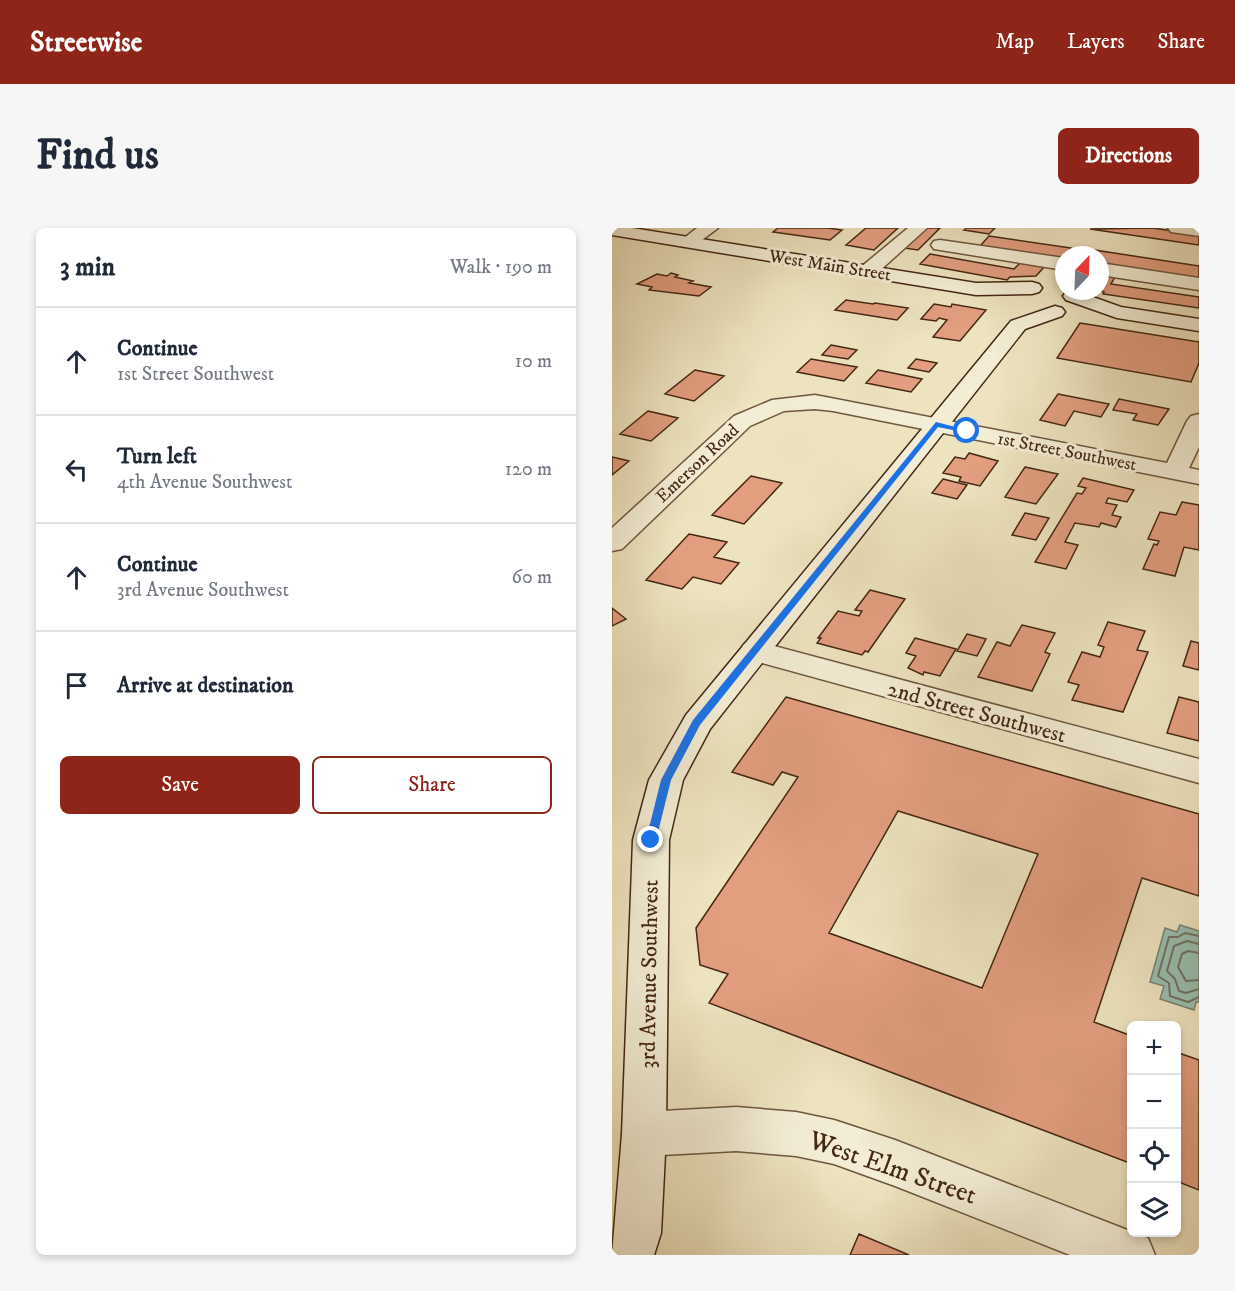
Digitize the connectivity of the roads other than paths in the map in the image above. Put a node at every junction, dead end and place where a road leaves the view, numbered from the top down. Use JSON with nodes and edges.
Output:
{"nodes":[{"id":1,"x":709,"y":228,"type":"edge"},
{"id":2,"x":918,"y":228,"type":"edge"},
{"id":3,"x":957,"y":228,"type":"edge"},
{"id":4,"x":1177,"y":228,"type":"edge"},
{"id":5,"x":612,"y":230,"type":"edge"},
{"id":6,"x":1199,"y":231,"type":"edge"},
{"id":7,"x":688,"y":242,"type":"junction"},
{"id":8,"x":1109,"y":270,"type":"edge"},
{"id":9,"x":868,"y":271,"type":"junction"},
{"id":10,"x":1199,"y":284,"type":"edge"},
{"id":11,"x":1055,"y":287,"type":"edge"},
{"id":12,"x":1055,"y":288,"type":"edge"},
{"id":13,"x":1055,"y":288,"type":"edge"},
{"id":14,"x":976,"y":289,"type":"junction"},
{"id":15,"x":1055,"y":289,"type":"edge"},
{"id":16,"x":1088,"y":300,"type":"edge"},
{"id":17,"x":1017,"y":311,"type":"junction"},
{"id":18,"x":1199,"y":325,"type":"edge"},
{"id":19,"x":1199,"y":421,"type":"edge"},
{"id":20,"x":936,"y":424,"type":"junction"},
{"id":21,"x":1175,"y":472,"type":"junction"},
{"id":22,"x":1199,"y":477,"type":"edge"},
{"id":23,"x":612,"y":543,"type":"edge"},
{"id":24,"x":755,"y":651,"type":"junction"},
{"id":25,"x":1199,"y":771,"type":"edge"},
{"id":26,"x":644,"y":1134,"type":"junction"},
{"id":27,"x":630,"y":1255,"type":"edge"},
{"id":28,"x":1131,"y":1255,"type":"edge"}],
"edges":[{"from":1,"to":7,"type":"street"},
{"from":2,"to":9,"type":"street"},
{"from":3,"to":11,"type":"street"},
{"from":4,"to":6,"type":"street"},
{"from":5,"to":7,"type":"street","name":"West Main Street"},
{"from":7,"to":9,"type":"street","name":"West Main Street"},
{"from":8,"to":10,"type":"street"},
{"from":9,"to":14,"type":"street","name":"West Main Street"},
{"from":12,"to":14,"type":"street","name":"West Main Street"},
{"from":13,"to":17,"type":"street","name":"3rd Avenue Southwest"},
{"from":14,"to":17,"type":"street","name":"West Main Street"},
{"from":15,"to":17,"type":"street"},
{"from":16,"to":18,"type":"street","name":"West Main Street"},
{"from":17,"to":20,"type":"street","name":"3rd Avenue Southwest"},
{"from":19,"to":21,"type":"street"},
{"from":20,"to":21,"type":"street","name":"1st Street Southwest"},
{"from":20,"to":23,"type":"street","name":"Emerson Road"},
{"from":20,"to":24,"type":"street","name":"3rd Avenue Southwest"},
{"from":21,"to":22,"type":"street","name":"1st Street Southwest"},
{"from":24,"to":25,"type":"street","name":"2nd Street Southwest"},
{"from":24,"to":26,"type":"street","name":"3rd Avenue Southwest"},
{"from":26,"to":27,"type":"street","name":"3rd Avenue Southwest"},
{"from":26,"to":28,"type":"street","name":"West Elm Street"}]}
